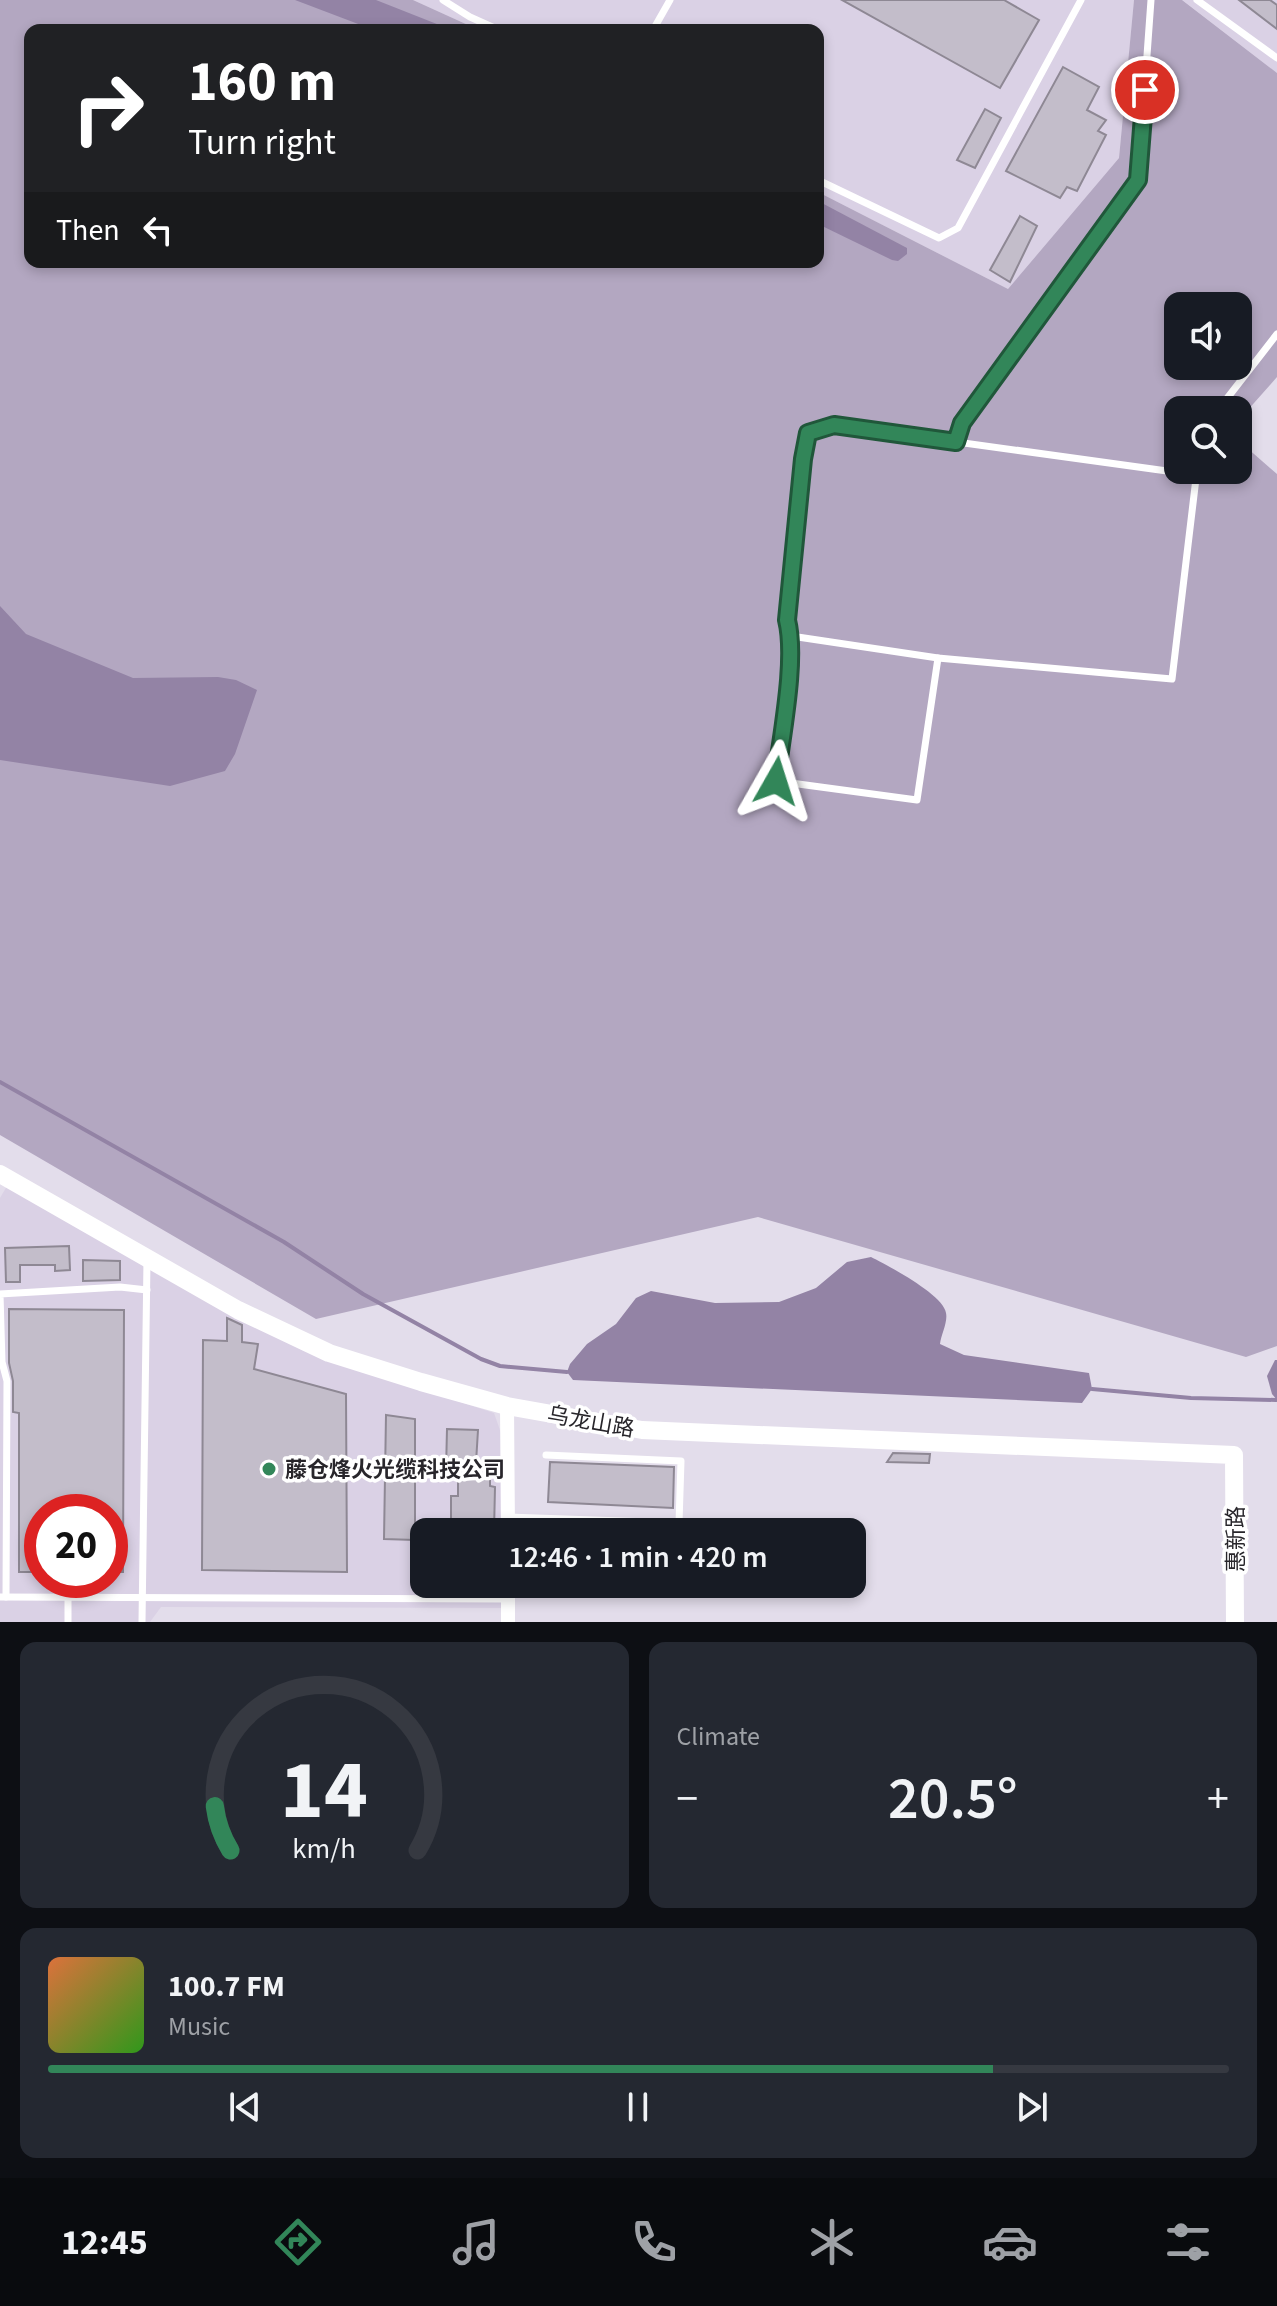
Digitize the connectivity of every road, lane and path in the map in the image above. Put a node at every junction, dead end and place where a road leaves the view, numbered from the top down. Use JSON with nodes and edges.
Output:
{"nodes":[{"id":1,"x":443,"y":0,"type":"edge"},
{"id":2,"x":670,"y":0,"type":"edge"},
{"id":3,"x":1070,"y":0,"type":"edge"},
{"id":4,"x":1151,"y":0,"type":"edge"},
{"id":5,"x":1197,"y":0,"type":"edge"},
{"id":6,"x":1080,"y":2,"type":"edge"},
{"id":7,"x":486,"y":24,"type":"edge"},
{"id":8,"x":656,"y":24,"type":"edge"},
{"id":9,"x":1277,"y":58,"type":"edge"},
{"id":10,"x":824,"y":183,"type":"edge"},
{"id":11,"x":1277,"y":334,"type":"edge"},
{"id":12,"x":1229,"y":396,"type":"edge"},
{"id":13,"x":956,"y":442,"type":"junction"},
{"id":14,"x":1164,"y":469,"type":"edge"},
{"id":15,"x":1195,"y":484,"type":"edge"},
{"id":16,"x":791,"y":636,"type":"junction"},
{"id":17,"x":938,"y":658,"type":"junction"},
{"id":18,"x":0,"y":1174,"type":"edge"},
{"id":19,"x":147,"y":1258,"type":"junction"},
{"id":20,"x":147,"y":1290,"type":"junction"},
{"id":21,"x":4,"y":1381,"type":"edge"},
{"id":22,"x":507,"y":1406,"type":"junction"},
{"id":23,"x":546,"y":1455,"type":"dead end"},
{"id":24,"x":1234,"y":1455,"type":"joint"},
{"id":25,"x":508,"y":1518,"type":"edge"},
{"id":26,"x":679,"y":1518,"type":"edge"},
{"id":27,"x":410,"y":1594,"type":"edge"},
{"id":28,"x":3,"y":1597,"type":"edge"},
{"id":29,"x":24,"y":1597,"type":"edge"},
{"id":30,"x":68,"y":1598,"type":"edge"},
{"id":31,"x":128,"y":1598,"type":"edge"},
{"id":32,"x":142,"y":1598,"type":"junction"},
{"id":33,"x":508,"y":1598,"type":"edge"},
{"id":34,"x":68,"y":1622,"type":"edge"},
{"id":35,"x":142,"y":1622,"type":"edge"},
{"id":36,"x":508,"y":1622,"type":"edge"},
{"id":37,"x":1235,"y":1622,"type":"edge"}],
"edges":[{"from":1,"to":7,"type":"lane"},
{"from":2,"to":8,"type":"lane"},
{"from":3,"to":6,"type":"lane"},
{"from":4,"to":13,"type":"lane"},
{"from":5,"to":9,"type":"lane"},
{"from":6,"to":10,"type":"lane"},
{"from":11,"to":12,"type":"lane"},
{"from":13,"to":14,"type":"lane"},
{"from":13,"to":16,"type":"lane"},
{"from":15,"to":17,"type":"lane"},
{"from":16,"to":17,"type":"lane"},
{"from":16,"to":17,"type":"lane"},
{"from":18,"to":19,"type":"street","name":"乌龙山路"},
{"from":19,"to":20,"type":"lane"},
{"from":19,"to":22,"type":"street","name":"乌龙山路"},
{"from":20,"to":21,"type":"lane"},
{"from":20,"to":32,"type":"lane"},
{"from":21,"to":28,"type":"lane"},
{"from":22,"to":24,"type":"street","name":"乌龙山路"},
{"from":22,"to":25,"type":"street"},
{"from":23,"to":26,"type":"lane"},
{"from":24,"to":37,"type":"street","name":"惠新路"},
{"from":27,"to":32,"type":"lane"},
{"from":28,"to":29,"type":"lane"},
{"from":30,"to":34,"type":"lane"},
{"from":31,"to":32,"type":"lane"},
{"from":32,"to":35,"type":"lane"},
{"from":33,"to":36,"type":"street"}]}
